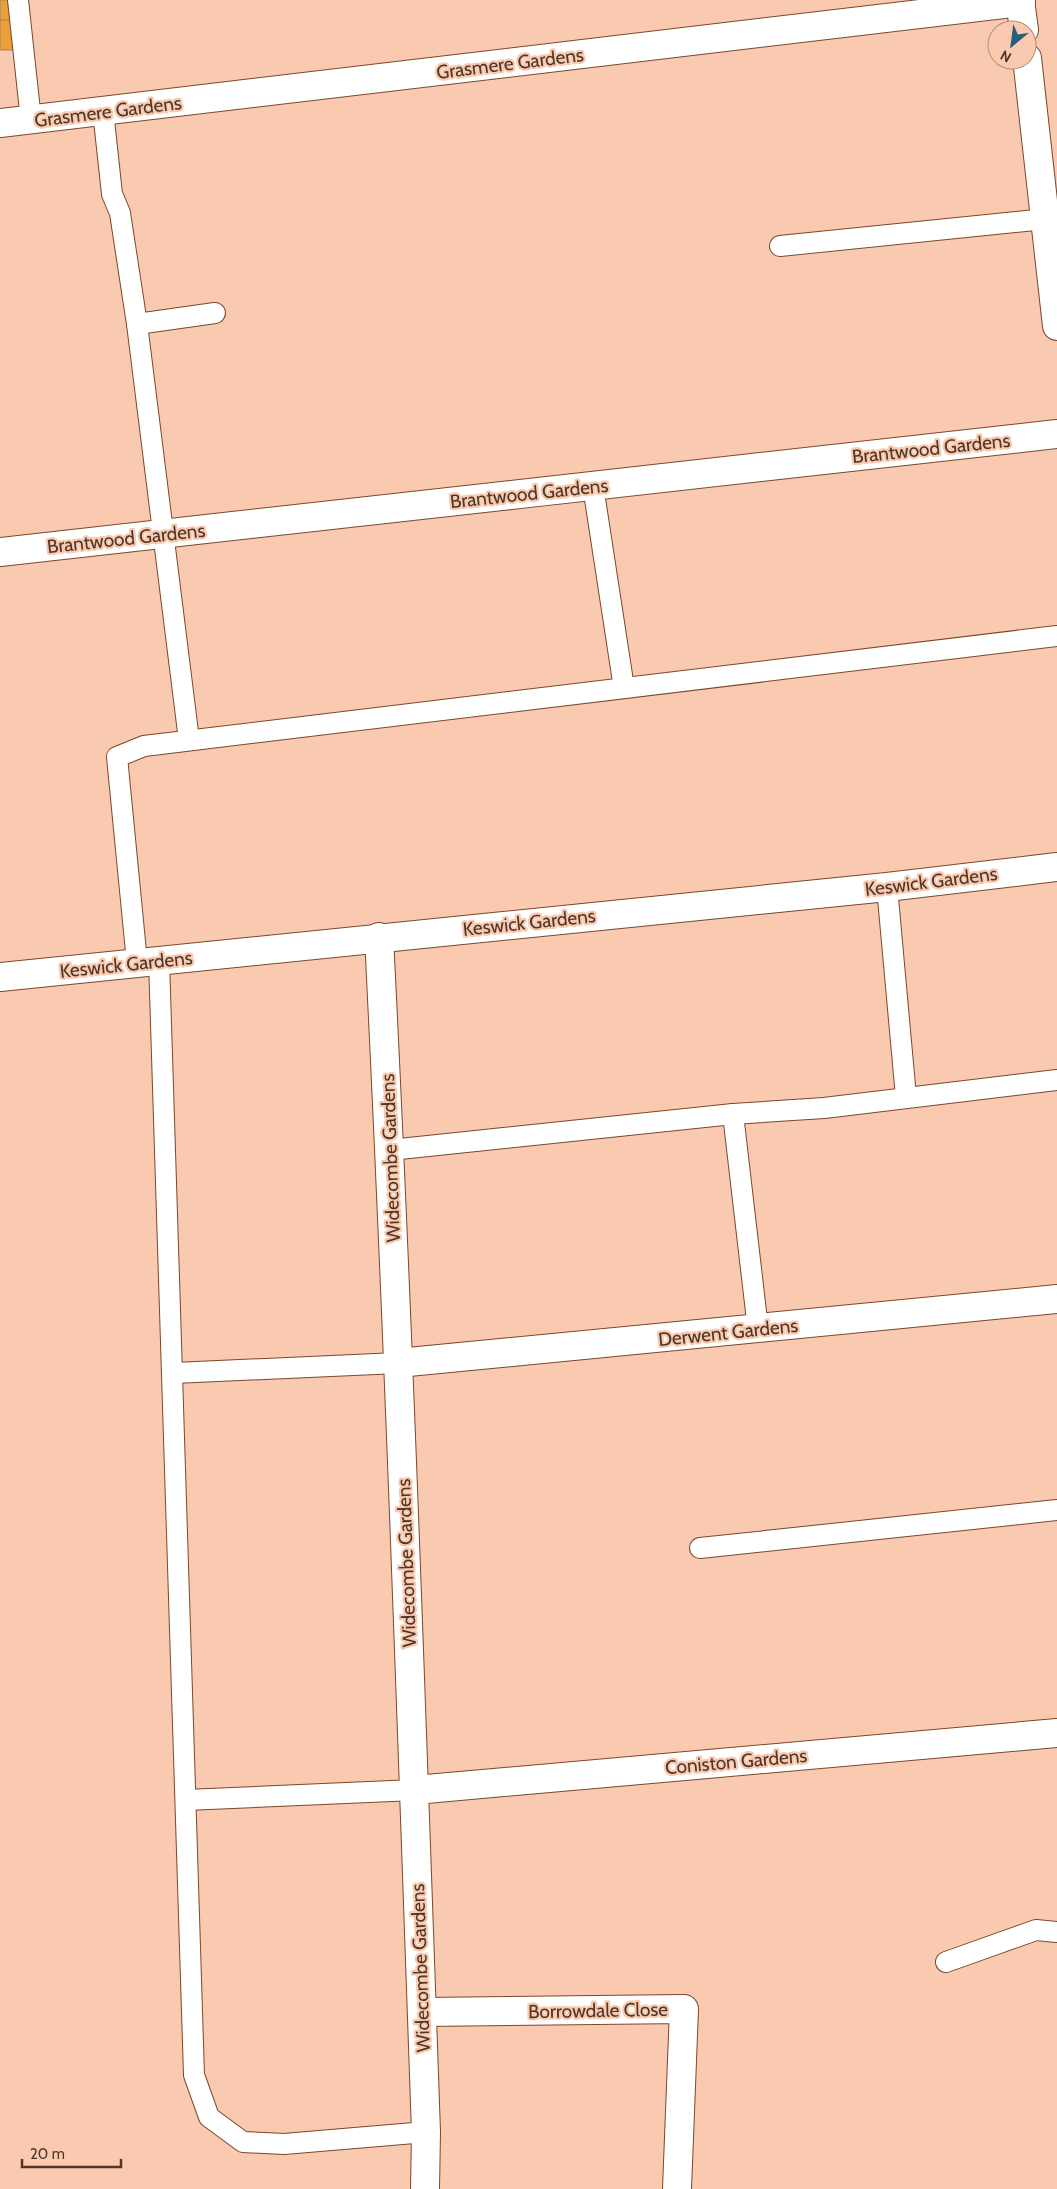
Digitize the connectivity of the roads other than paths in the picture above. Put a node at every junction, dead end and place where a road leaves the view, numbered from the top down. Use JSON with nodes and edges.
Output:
{"nodes":[{"id":1,"x":18,"y":0,"type":"edge"},
{"id":2,"x":1021,"y":1,"type":"edge"},
{"id":3,"x":1023,"y":20,"type":"edge"},
{"id":4,"x":1029,"y":70,"type":"edge"},
{"id":5,"x":104,"y":111,"type":"junction"},
{"id":6,"x":31,"y":120,"type":"junction"},
{"id":7,"x":0,"y":124,"type":"edge"},
{"id":8,"x":1049,"y":188,"type":"edge"},
{"id":9,"x":1045,"y":219,"type":"junction"},
{"id":10,"x":780,"y":246,"type":"dead end"},
{"id":11,"x":215,"y":314,"type":"dead end"},
{"id":12,"x":136,"y":324,"type":"junction"},
{"id":13,"x":1057,"y":326,"type":"edge"},
{"id":14,"x":1057,"y":434,"type":"edge"},
{"id":15,"x":593,"y":486,"type":"junction"},
{"id":16,"x":163,"y":534,"type":"junction"},
{"id":17,"x":0,"y":552,"type":"edge"},
{"id":18,"x":1057,"y":636,"type":"edge"},
{"id":19,"x":624,"y":688,"type":"junction"},
{"id":20,"x":189,"y":740,"type":"junction"},
{"id":21,"x":1057,"y":866,"type":"edge"},
{"id":22,"x":887,"y":887,"type":"junction"},
{"id":23,"x":379,"y":937,"type":"junction"},
{"id":24,"x":148,"y":961,"type":"junction"},
{"id":25,"x":0,"y":977,"type":"edge"},
{"id":26,"x":1057,"y":1080,"type":"edge"},
{"id":27,"x":906,"y":1097,"type":"junction"},
{"id":28,"x":733,"y":1114,"type":"junction"},
{"id":29,"x":390,"y":1150,"type":"junction"},
{"id":30,"x":1057,"y":1299,"type":"edge"},
{"id":31,"x":758,"y":1329,"type":"junction"},
{"id":32,"x":398,"y":1363,"type":"junction"},
{"id":33,"x":174,"y":1373,"type":"junction"},
{"id":34,"x":1057,"y":1510,"type":"edge"},
{"id":35,"x":700,"y":1548,"type":"dead end"},
{"id":36,"x":1057,"y":1733,"type":"edge"},
{"id":37,"x":415,"y":1790,"type":"junction"},
{"id":38,"x":186,"y":1800,"type":"junction"},
{"id":39,"x":1057,"y":1932,"type":"edge"},
{"id":40,"x":946,"y":1962,"type":"dead end"},
{"id":41,"x":422,"y":2012,"type":"junction"},
{"id":42,"x":426,"y":2132,"type":"junction"},
{"id":43,"x":425,"y":2189,"type":"edge"},
{"id":44,"x":677,"y":2189,"type":"edge"}],
"edges":[{"from":1,"to":6,"type":"lane"},
{"from":2,"to":3,"type":"street"},
{"from":2,"to":5,"type":"street","name":"Grasmere Gardens"},
{"from":4,"to":8,"type":"street"},
{"from":5,"to":6,"type":"street","name":"Grasmere Gardens"},
{"from":5,"to":12,"type":"lane"},
{"from":6,"to":7,"type":"street","name":"Grasmere Gardens"},
{"from":8,"to":9,"type":"street"},
{"from":9,"to":10,"type":"lane"},
{"from":9,"to":13,"type":"street"},
{"from":11,"to":12,"type":"lane"},
{"from":12,"to":16,"type":"lane"},
{"from":14,"to":15,"type":"street","name":"Brantwood Gardens"},
{"from":15,"to":16,"type":"street","name":"Brantwood Gardens"},
{"from":15,"to":19,"type":"lane"},
{"from":16,"to":17,"type":"street","name":"Brantwood Gardens"},
{"from":16,"to":20,"type":"lane"},
{"from":18,"to":19,"type":"lane"},
{"from":19,"to":20,"type":"lane"},
{"from":20,"to":24,"type":"lane"},
{"from":21,"to":22,"type":"street","name":"Keswick Gardens"},
{"from":22,"to":23,"type":"street","name":"Keswick Gardens"},
{"from":22,"to":27,"type":"lane"},
{"from":23,"to":24,"type":"street","name":"Keswick Gardens"},
{"from":23,"to":29,"type":"street","name":"Widecombe Gardens"},
{"from":24,"to":25,"type":"street","name":"Keswick Gardens"},
{"from":24,"to":33,"type":"lane"},
{"from":26,"to":27,"type":"lane"},
{"from":27,"to":28,"type":"lane"},
{"from":28,"to":29,"type":"lane"},
{"from":28,"to":31,"type":"lane"},
{"from":29,"to":32,"type":"street","name":"Widecombe Gardens"},
{"from":30,"to":31,"type":"street","name":"Derwent Gardens"},
{"from":31,"to":32,"type":"street","name":"Derwent Gardens"},
{"from":32,"to":33,"type":"lane"},
{"from":32,"to":37,"type":"street","name":"Widecombe Gardens"},
{"from":33,"to":38,"type":"lane"},
{"from":34,"to":35,"type":"lane"},
{"from":36,"to":37,"type":"street","name":"Coniston Gardens"},
{"from":37,"to":38,"type":"lane"},
{"from":37,"to":41,"type":"street","name":"Widecombe Gardens"},
{"from":38,"to":42,"type":"lane"},
{"from":39,"to":40,"type":"lane"},
{"from":41,"to":42,"type":"street","name":"Widecombe Gardens"},
{"from":41,"to":44,"type":"street","name":"Borrowdale Close"},
{"from":42,"to":43,"type":"street","name":"Widecombe Gardens"}]}
